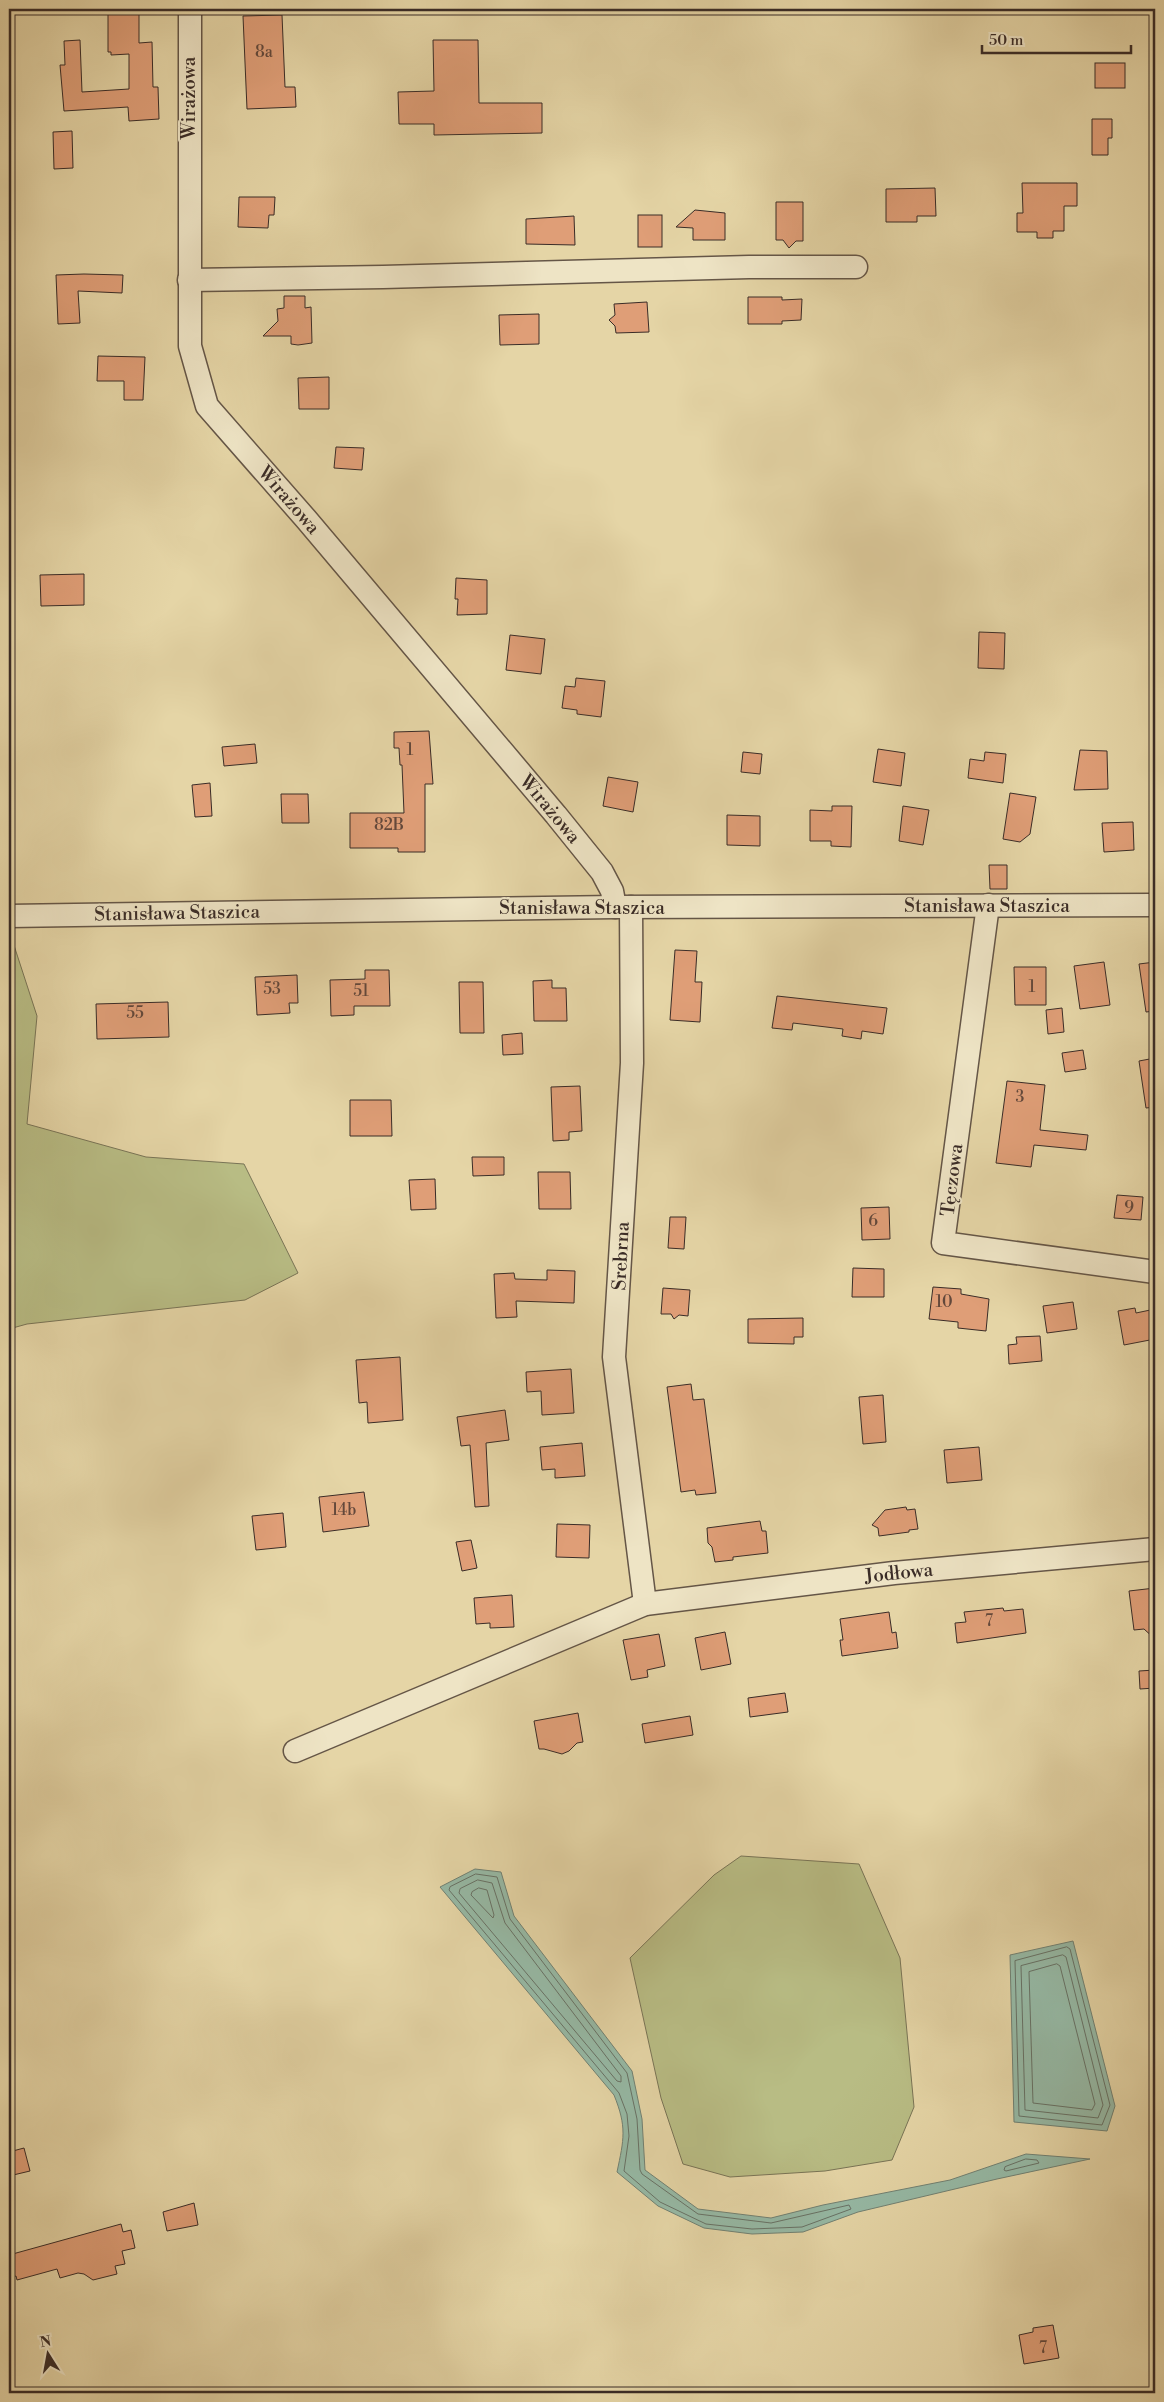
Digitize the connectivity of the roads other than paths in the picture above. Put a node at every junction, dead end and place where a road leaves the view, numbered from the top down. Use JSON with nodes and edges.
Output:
{"nodes":[{"id":1,"x":190,"y":9,"type":"edge"},
{"id":2,"x":856,"y":266,"type":"dead end"},
{"id":3,"x":189,"y":280,"type":"junction"},
{"id":4,"x":988,"y":905,"type":"junction"},
{"id":5,"x":1155,"y":905,"type":"edge"},
{"id":6,"x":623,"y":907,"type":"junction"},
{"id":7,"x":9,"y":916,"type":"edge"},
{"id":8,"x":1155,"y":1272,"type":"edge"},
{"id":9,"x":1155,"y":1549,"type":"edge"},
{"id":10,"x":644,"y":1604,"type":"junction"},
{"id":11,"x":294,"y":1751,"type":"dead end"}],
"edges":[{"from":1,"to":3,"type":"street","name":"Wirażowa"},
{"from":2,"to":3,"type":"street"},
{"from":3,"to":6,"type":"street","name":"Wirażowa"},
{"from":4,"to":5,"type":"street","name":"Stanisława Staszica"},
{"from":4,"to":6,"type":"street","name":"Stanisława Staszica"},
{"from":4,"to":8,"type":"street","name":"Tęczowa"},
{"from":6,"to":7,"type":"street","name":"Stanisława Staszica"},
{"from":6,"to":10,"type":"street","name":"Srebrna"},
{"from":9,"to":10,"type":"street","name":"Jodłowa"},
{"from":10,"to":11,"type":"street","name":"Jodłowa"}]}
